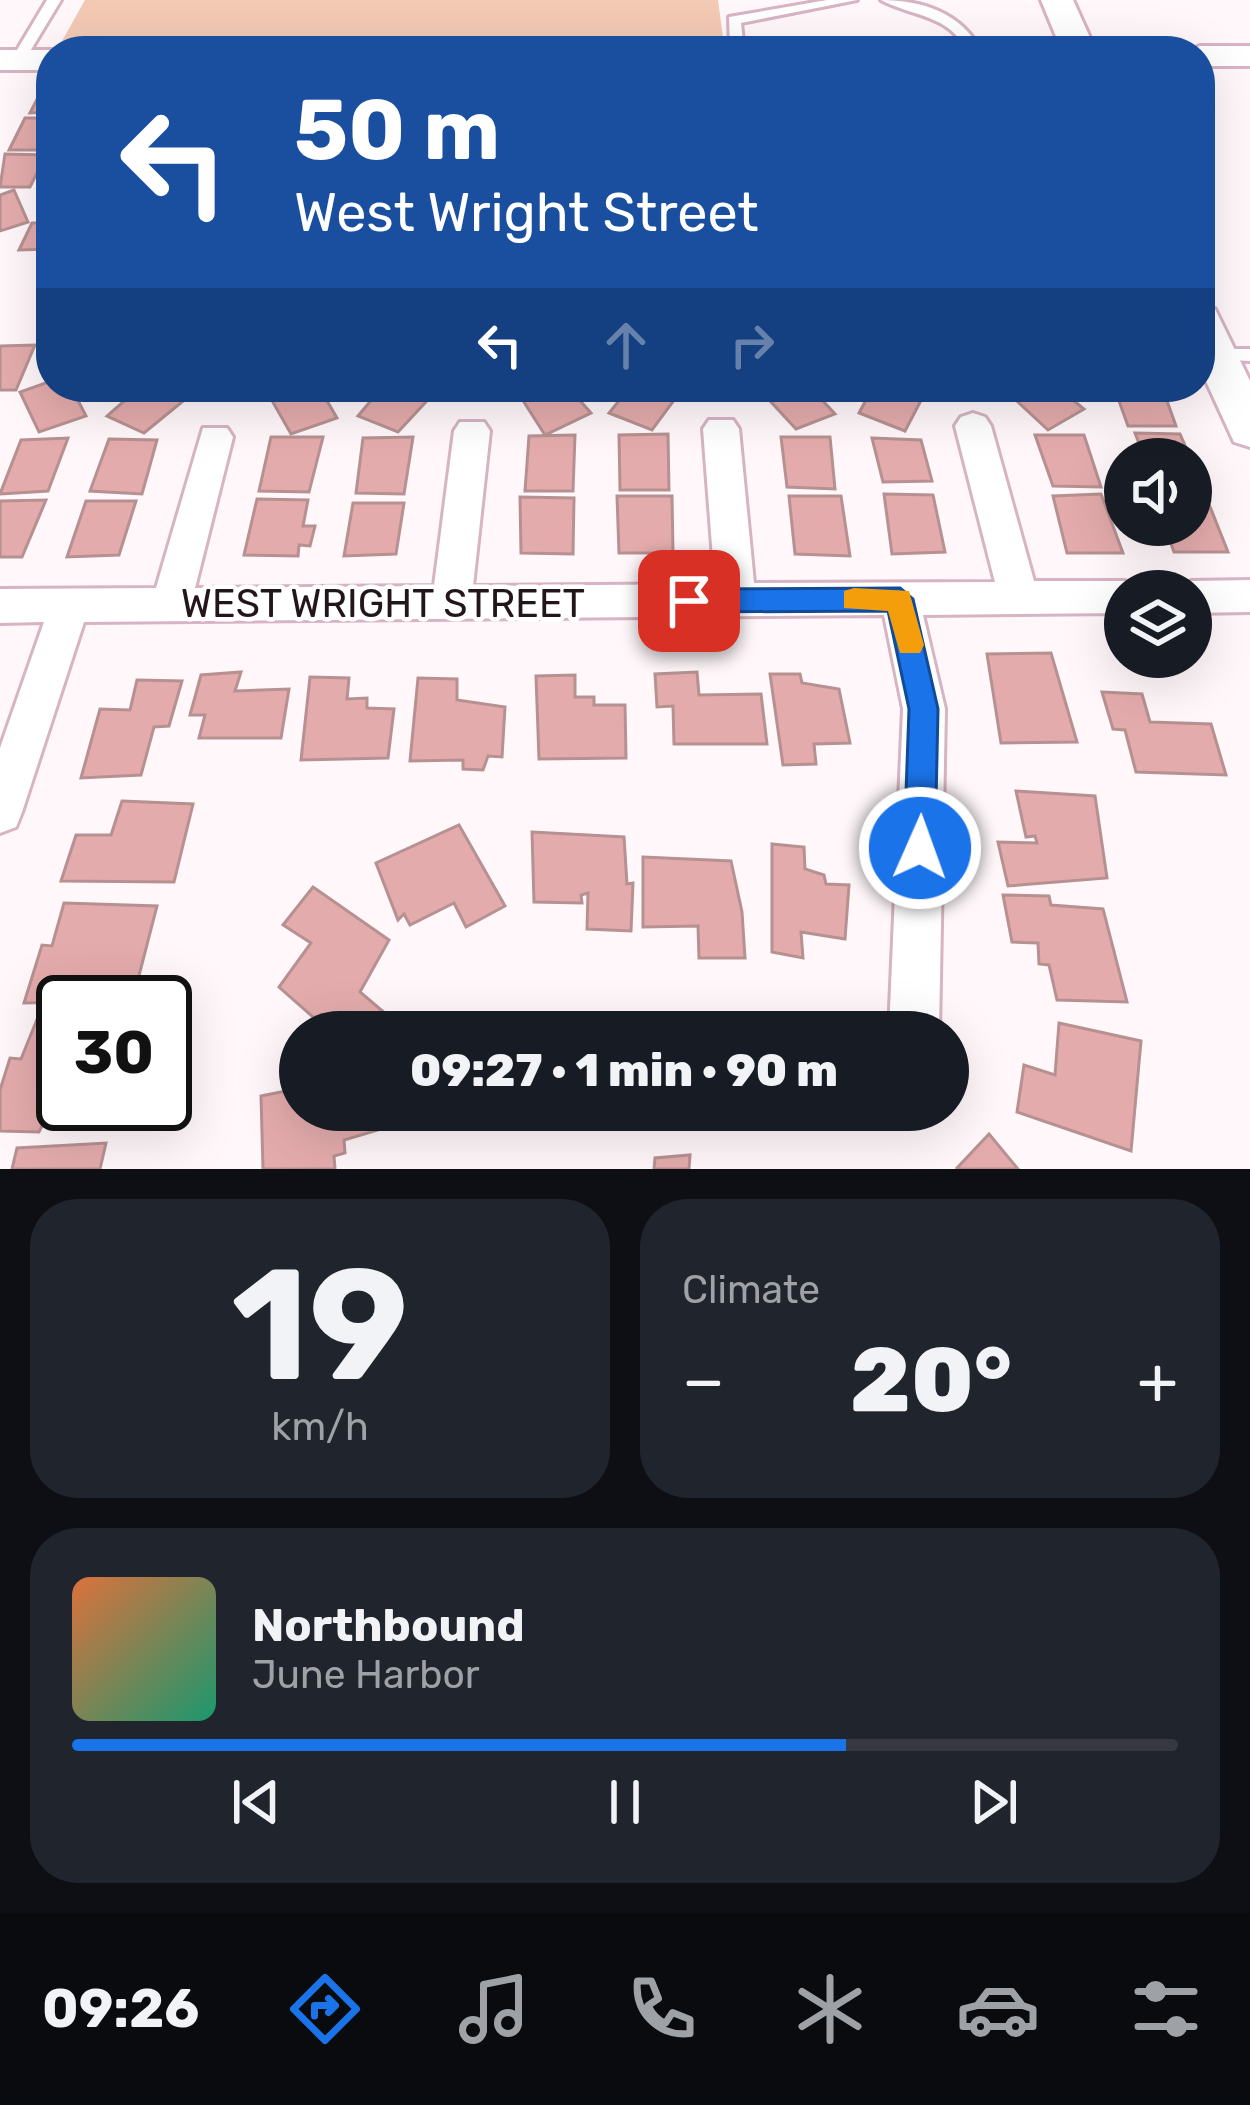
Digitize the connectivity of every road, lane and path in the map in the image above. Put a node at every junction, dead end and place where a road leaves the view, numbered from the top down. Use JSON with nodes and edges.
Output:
{"nodes":[{"id":1,"x":54,"y":0,"type":"edge"},
{"id":2,"x":731,"y":0,"type":"edge"},
{"id":3,"x":850,"y":0,"type":"edge"},
{"id":4,"x":889,"y":0,"type":"edge"},
{"id":5,"x":1057,"y":0,"type":"edge"},
{"id":6,"x":734,"y":20,"type":"junction"},
{"id":7,"x":736,"y":36,"type":"edge"},
{"id":8,"x":967,"y":36,"type":"edge"},
{"id":9,"x":1073,"y":36,"type":"edge"},
{"id":10,"x":1215,"y":56,"type":"edge"},
{"id":11,"x":1250,"y":56,"type":"edge"},
{"id":12,"x":23,"y":60,"type":"edge"},
{"id":13,"x":1222,"y":343,"type":"edge"},
{"id":14,"x":973,"y":426,"type":"dead end"},
{"id":15,"x":721,"y":429,"type":"dead end"},
{"id":16,"x":1250,"y":430,"type":"edge"},
{"id":17,"x":472,"y":431,"type":"dead end"},
{"id":18,"x":215,"y":436,"type":"dead end"},
{"id":19,"x":1250,"y":596,"type":"edge"},
{"id":20,"x":1104,"y":597,"type":"edge"},
{"id":21,"x":1212,"y":597,"type":"edge"},
{"id":22,"x":1019,"y":598,"type":"junction"},
{"id":23,"x":900,"y":599,"type":"junction"},
{"id":24,"x":736,"y":601,"type":"junction"},
{"id":25,"x":452,"y":602,"type":"junction"},
{"id":26,"x":171,"y":604,"type":"junction"},
{"id":27,"x":70,"y":605,"type":"junction"},
{"id":28,"x":0,"y":606,"type":"edge"},
{"id":29,"x":0,"y":812,"type":"edge"},
{"id":30,"x":915,"y":1011,"type":"edge"}],
"edges":[{"from":1,"to":12,"type":"lane"},
{"from":2,"to":6,"type":"lane"},
{"from":3,"to":6,"type":"lane"},
{"from":4,"to":8,"type":"lane"},
{"from":5,"to":9,"type":"street"},
{"from":6,"to":7,"type":"lane"},
{"from":10,"to":11,"type":"street"},
{"from":13,"to":16,"type":"street"},
{"from":14,"to":22,"type":"street"},
{"from":15,"to":24,"type":"street"},
{"from":17,"to":25,"type":"street"},
{"from":18,"to":26,"type":"street"},
{"from":19,"to":21,"type":"street"},
{"from":20,"to":22,"type":"street","name":"WEST WRIGHT STREET"},
{"from":22,"to":23,"type":"street","name":"WEST WRIGHT STREET"},
{"from":23,"to":24,"type":"street","name":"WEST WRIGHT STREET"},
{"from":23,"to":30,"type":"street"},
{"from":24,"to":25,"type":"street","name":"WEST WRIGHT STREET"},
{"from":25,"to":26,"type":"street","name":"WEST WRIGHT STREET"},
{"from":26,"to":27,"type":"street","name":"WEST WRIGHT STREET"},
{"from":27,"to":28,"type":"street","name":"WEST WRIGHT STREET"},
{"from":27,"to":29,"type":"street"}]}
